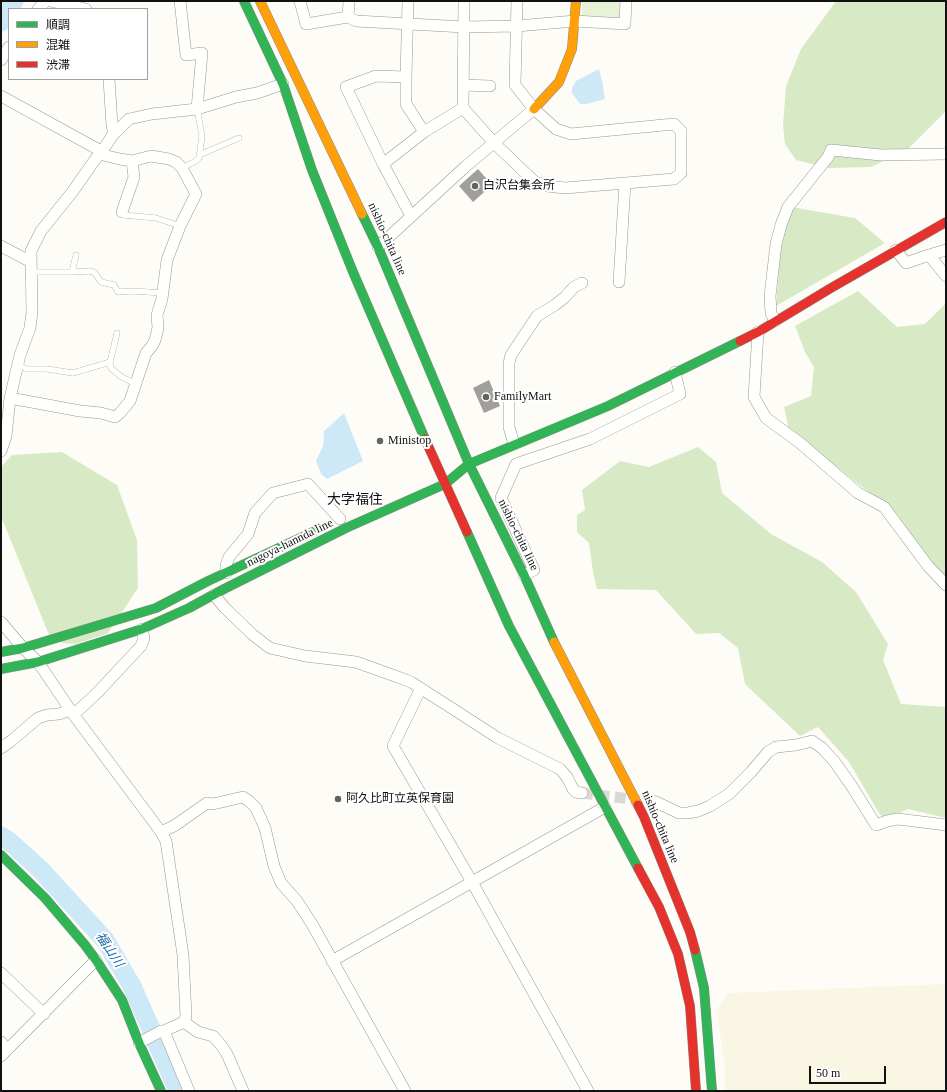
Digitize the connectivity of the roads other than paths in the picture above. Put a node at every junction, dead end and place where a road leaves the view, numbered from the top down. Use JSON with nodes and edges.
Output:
{"nodes":[{"id":1,"x":50,"y":1,"type":"edge"},
{"id":2,"x":180,"y":1,"type":"edge"},
{"id":3,"x":244,"y":1,"type":"edge"},
{"id":4,"x":260,"y":1,"type":"edge"},
{"id":5,"x":300,"y":1,"type":"edge"},
{"id":6,"x":349,"y":1,"type":"edge"},
{"id":7,"x":408,"y":1,"type":"edge"},
{"id":8,"x":464,"y":1,"type":"edge"},
{"id":9,"x":517,"y":1,"type":"edge"},
{"id":10,"x":576,"y":1,"type":"edge"},
{"id":11,"x":626,"y":1,"type":"edge"},
{"id":12,"x":82,"y":8,"type":"edge"},
{"id":13,"x":348,"y":17,"type":"junction"},
{"id":14,"x":575,"y":21,"type":"junction"},
{"id":15,"x":408,"y":23,"type":"junction"},
{"id":16,"x":516,"y":26,"type":"junction"},
{"id":17,"x":464,"y":27,"type":"junction"},
{"id":18,"x":8,"y":49,"type":"edge"},
{"id":19,"x":1,"y":60,"type":"edge"},
{"id":20,"x":406,"y":77,"type":"junction"},
{"id":21,"x":109,"y":80,"type":"edge"},
{"id":22,"x":283,"y":84,"type":"junction"},
{"id":23,"x":463,"y":85,"type":"junction"},
{"id":24,"x":490,"y":86,"type":"dead end"},
{"id":25,"x":1,"y":96,"type":"edge"},
{"id":26,"x":463,"y":108,"type":"junction"},
{"id":27,"x":197,"y":109,"type":"junction"},
{"id":28,"x":534,"y":109,"type":"junction"},
{"id":29,"x":424,"y":132,"type":"junction"},
{"id":30,"x":114,"y":134,"type":"junction"},
{"id":31,"x":239,"y":138,"type":"dead end"},
{"id":32,"x":494,"y":143,"type":"junction"},
{"id":33,"x":100,"y":152,"type":"junction"},
{"id":34,"x":946,"y":154,"type":"edge"},
{"id":35,"x":199,"y":155,"type":"junction"},
{"id":36,"x":132,"y":160,"type":"junction"},
{"id":37,"x":383,"y":164,"type":"junction"},
{"id":38,"x":182,"y":168,"type":"junction"},
{"id":39,"x":625,"y":183,"type":"junction"},
{"id":40,"x":122,"y":212,"type":"joint"},
{"id":41,"x":411,"y":216,"type":"junction"},
{"id":42,"x":946,"y":222,"type":"edge"},
{"id":43,"x":180,"y":226,"type":"junction"},
{"id":44,"x":1,"y":246,"type":"edge"},
{"id":45,"x":378,"y":247,"type":"junction"},
{"id":46,"x":896,"y":250,"type":"junction"},
{"id":47,"x":946,"y":250,"type":"edge"},
{"id":48,"x":76,"y":255,"type":"dead end"},
{"id":49,"x":930,"y":255,"type":"junction"},
{"id":50,"x":31,"y":267,"type":"junction"},
{"id":51,"x":72,"y":272,"type":"junction"},
{"id":52,"x":946,"y":276,"type":"edge"},
{"id":53,"x":619,"y":282,"type":"dead end"},
{"id":54,"x":582,"y":283,"type":"dead end"},
{"id":55,"x":163,"y":293,"type":"junction"},
{"id":56,"x":775,"y":321,"type":"junction"},
{"id":57,"x":758,"y":332,"type":"junction"},
{"id":58,"x":117,"y":333,"type":"dead end"},
{"id":59,"x":110,"y":362,"type":"junction"},
{"id":60,"x":18,"y":365,"type":"junction"},
{"id":61,"x":675,"y":372,"type":"junction"},
{"id":62,"x":136,"y":383,"type":"junction"},
{"id":63,"x":10,"y":398,"type":"junction"},
{"id":64,"x":514,"y":444,"type":"junction"},
{"id":65,"x":2,"y":446,"type":"edge"},
{"id":66,"x":469,"y":464,"type":"junction"},
{"id":67,"x":440,"y":479,"type":"junction"},
{"id":68,"x":340,"y":519,"type":"dead end"},
{"id":69,"x":319,"y":529,"type":"dead end"},
{"id":70,"x":226,"y":573,"type":"junction"},
{"id":71,"x":524,"y":576,"type":"junction"},
{"id":72,"x":946,"y":585,"type":"edge"},
{"id":73,"x":214,"y":594,"type":"junction"},
{"id":74,"x":3,"y":626,"type":"edge"},
{"id":75,"x":142,"y":629,"type":"junction"},
{"id":76,"x":22,"y":648,"type":"junction"},
{"id":77,"x":1,"y":652,"type":"edge"},
{"id":78,"x":38,"y":662,"type":"junction"},
{"id":79,"x":1,"y":669,"type":"edge"},
{"id":80,"x":420,"y":690,"type":"junction"},
{"id":81,"x":72,"y":712,"type":"junction"},
{"id":82,"x":1,"y":748,"type":"edge"},
{"id":83,"x":582,"y":793,"type":"tunnel mouth"},
{"id":84,"x":650,"y":801,"type":"tunnel mouth"},
{"id":85,"x":605,"y":807,"type":"junction"},
{"id":86,"x":946,"y":825,"type":"edge"},
{"id":87,"x":161,"y":832,"type":"junction"},
{"id":88,"x":1,"y":855,"type":"edge"},
{"id":89,"x":472,"y":882,"type":"junction"},
{"id":90,"x":96,"y":960,"type":"junction"},
{"id":91,"x":332,"y":960,"type":"junction"},
{"id":92,"x":1,"y":973,"type":"edge"},
{"id":93,"x":44,"y":1014,"type":"junction"},
{"id":94,"x":184,"y":1022,"type":"junction"},
{"id":95,"x":163,"y":1031,"type":"junction"},
{"id":96,"x":143,"y":1040,"type":"junction"},
{"id":97,"x":3,"y":1049,"type":"edge"},
{"id":98,"x":161,"y":1091,"type":"edge"},
{"id":99,"x":189,"y":1091,"type":"edge"},
{"id":100,"x":243,"y":1091,"type":"edge"},
{"id":101,"x":405,"y":1091,"type":"edge"},
{"id":102,"x":588,"y":1091,"type":"edge"},
{"id":103,"x":696,"y":1091,"type":"edge"},
{"id":104,"x":712,"y":1091,"type":"edge"}],
"edges":[{"from":1,"to":12,"type":"street"},
{"from":2,"to":27,"type":"street"},
{"from":3,"to":22,"type":"main road"},
{"from":4,"to":45,"type":"main road","name":"nishio-chita line"},
{"from":5,"to":13,"type":"street"},
{"from":6,"to":13,"type":"street"},
{"from":7,"to":15,"type":"street"},
{"from":8,"to":17,"type":"street"},
{"from":9,"to":16,"type":"street"},
{"from":10,"to":14,"type":"main road"},
{"from":11,"to":14,"type":"street"},
{"from":13,"to":15,"type":"street"},
{"from":14,"to":16,"type":"street"},
{"from":14,"to":28,"type":"main road"},
{"from":15,"to":17,"type":"street"},
{"from":15,"to":20,"type":"street"},
{"from":16,"to":17,"type":"street"},
{"from":16,"to":28,"type":"street"},
{"from":17,"to":23,"type":"street"},
{"from":18,"to":19,"type":"street"},
{"from":20,"to":29,"type":"street"},
{"from":20,"to":37,"type":"street"},
{"from":21,"to":30,"type":"street"},
{"from":22,"to":27,"type":"street"},
{"from":22,"to":67,"type":"main road"},
{"from":23,"to":24,"type":"street"},
{"from":23,"to":26,"type":"street"},
{"from":25,"to":33,"type":"street"},
{"from":26,"to":29,"type":"street"},
{"from":26,"to":32,"type":"street"},
{"from":27,"to":30,"type":"street"},
{"from":27,"to":35,"type":"lane"},
{"from":28,"to":32,"type":"street"},
{"from":28,"to":39,"type":"street"},
{"from":29,"to":37,"type":"street"},
{"from":30,"to":33,"type":"street"},
{"from":31,"to":35,"type":"lane"},
{"from":32,"to":39,"type":"street"},
{"from":32,"to":41,"type":"street"},
{"from":33,"to":36,"type":"street"},
{"from":33,"to":50,"type":"street"},
{"from":34,"to":56,"type":"street"},
{"from":35,"to":38,"type":"lane"},
{"from":36,"to":38,"type":"street"},
{"from":36,"to":40,"type":"street"},
{"from":37,"to":41,"type":"street"},
{"from":38,"to":43,"type":"street"},
{"from":39,"to":53,"type":"street"},
{"from":40,"to":43,"type":"lane"},
{"from":41,"to":45,"type":"street"},
{"from":42,"to":46,"type":"main road","name":"nagoya-hannda line"},
{"from":43,"to":55,"type":"street"},
{"from":44,"to":50,"type":"street"},
{"from":45,"to":66,"type":"main road","name":"nishio-chita line"},
{"from":46,"to":49,"type":"street"},
{"from":46,"to":56,"type":"main road","name":"nagoya-hannda line"},
{"from":47,"to":49,"type":"street"},
{"from":48,"to":51,"type":"lane"},
{"from":49,"to":52,"type":"street"},
{"from":50,"to":51,"type":"lane"},
{"from":50,"to":60,"type":"street"},
{"from":51,"to":55,"type":"lane"},
{"from":54,"to":64,"type":"street"},
{"from":55,"to":62,"type":"street"},
{"from":56,"to":57,"type":"main road","name":"nagoya-hannda line"},
{"from":57,"to":61,"type":"main road","name":"nagoya-hannda line"},
{"from":57,"to":72,"type":"street"},
{"from":58,"to":59,"type":"lane"},
{"from":59,"to":60,"type":"lane"},
{"from":59,"to":62,"type":"lane"},
{"from":60,"to":63,"type":"street"},
{"from":61,"to":64,"type":"main road","name":"nagoya-hannda line"},
{"from":61,"to":71,"type":"street"},
{"from":62,"to":63,"type":"street"},
{"from":63,"to":65,"type":"street"},
{"from":64,"to":66,"type":"main road","name":"nagoya-hannda line"},
{"from":66,"to":67,"type":"main road","name":"nagoya-hannda line"},
{"from":66,"to":71,"type":"main road","name":"nishio-chita line"},
{"from":67,"to":73,"type":"main road","name":"nagoya-hannda line"},
{"from":67,"to":85,"type":"main road"},
{"from":68,"to":70,"type":"street"},
{"from":69,"to":70,"type":"main road","name":"nagoya-hannda line"},
{"from":70,"to":76,"type":"main road","name":"nagoya-hannda line"},
{"from":71,"to":104,"type":"main road","name":"nishio-chita line"},
{"from":73,"to":75,"type":"main road","name":"nagoya-hannda line"},
{"from":73,"to":80,"type":"street"},
{"from":74,"to":76,"type":"street"},
{"from":75,"to":78,"type":"main road","name":"nagoya-hannda line"},
{"from":75,"to":81,"type":"street"},
{"from":76,"to":77,"type":"main road","name":"nagoya-hannda line"},
{"from":76,"to":78,"type":"street"},
{"from":78,"to":79,"type":"main road","name":"nagoya-hannda line"},
{"from":78,"to":81,"type":"street"},
{"from":80,"to":83,"type":"street"},
{"from":80,"to":89,"type":"street"},
{"from":81,"to":82,"type":"street"},
{"from":81,"to":87,"type":"street"},
{"from":84,"to":86,"type":"street"},
{"from":85,"to":89,"type":"street"},
{"from":85,"to":103,"type":"main road"},
{"from":87,"to":91,"type":"street"},
{"from":87,"to":94,"type":"street"},
{"from":88,"to":90,"type":"main road"},
{"from":89,"to":91,"type":"street"},
{"from":89,"to":102,"type":"street"},
{"from":90,"to":93,"type":"street"},
{"from":90,"to":96,"type":"main road"},
{"from":91,"to":101,"type":"street"},
{"from":92,"to":93,"type":"street"},
{"from":93,"to":97,"type":"street"},
{"from":94,"to":95,"type":"street"},
{"from":94,"to":100,"type":"street"},
{"from":95,"to":96,"type":"street"},
{"from":95,"to":99,"type":"street"},
{"from":96,"to":98,"type":"main road"}]}
